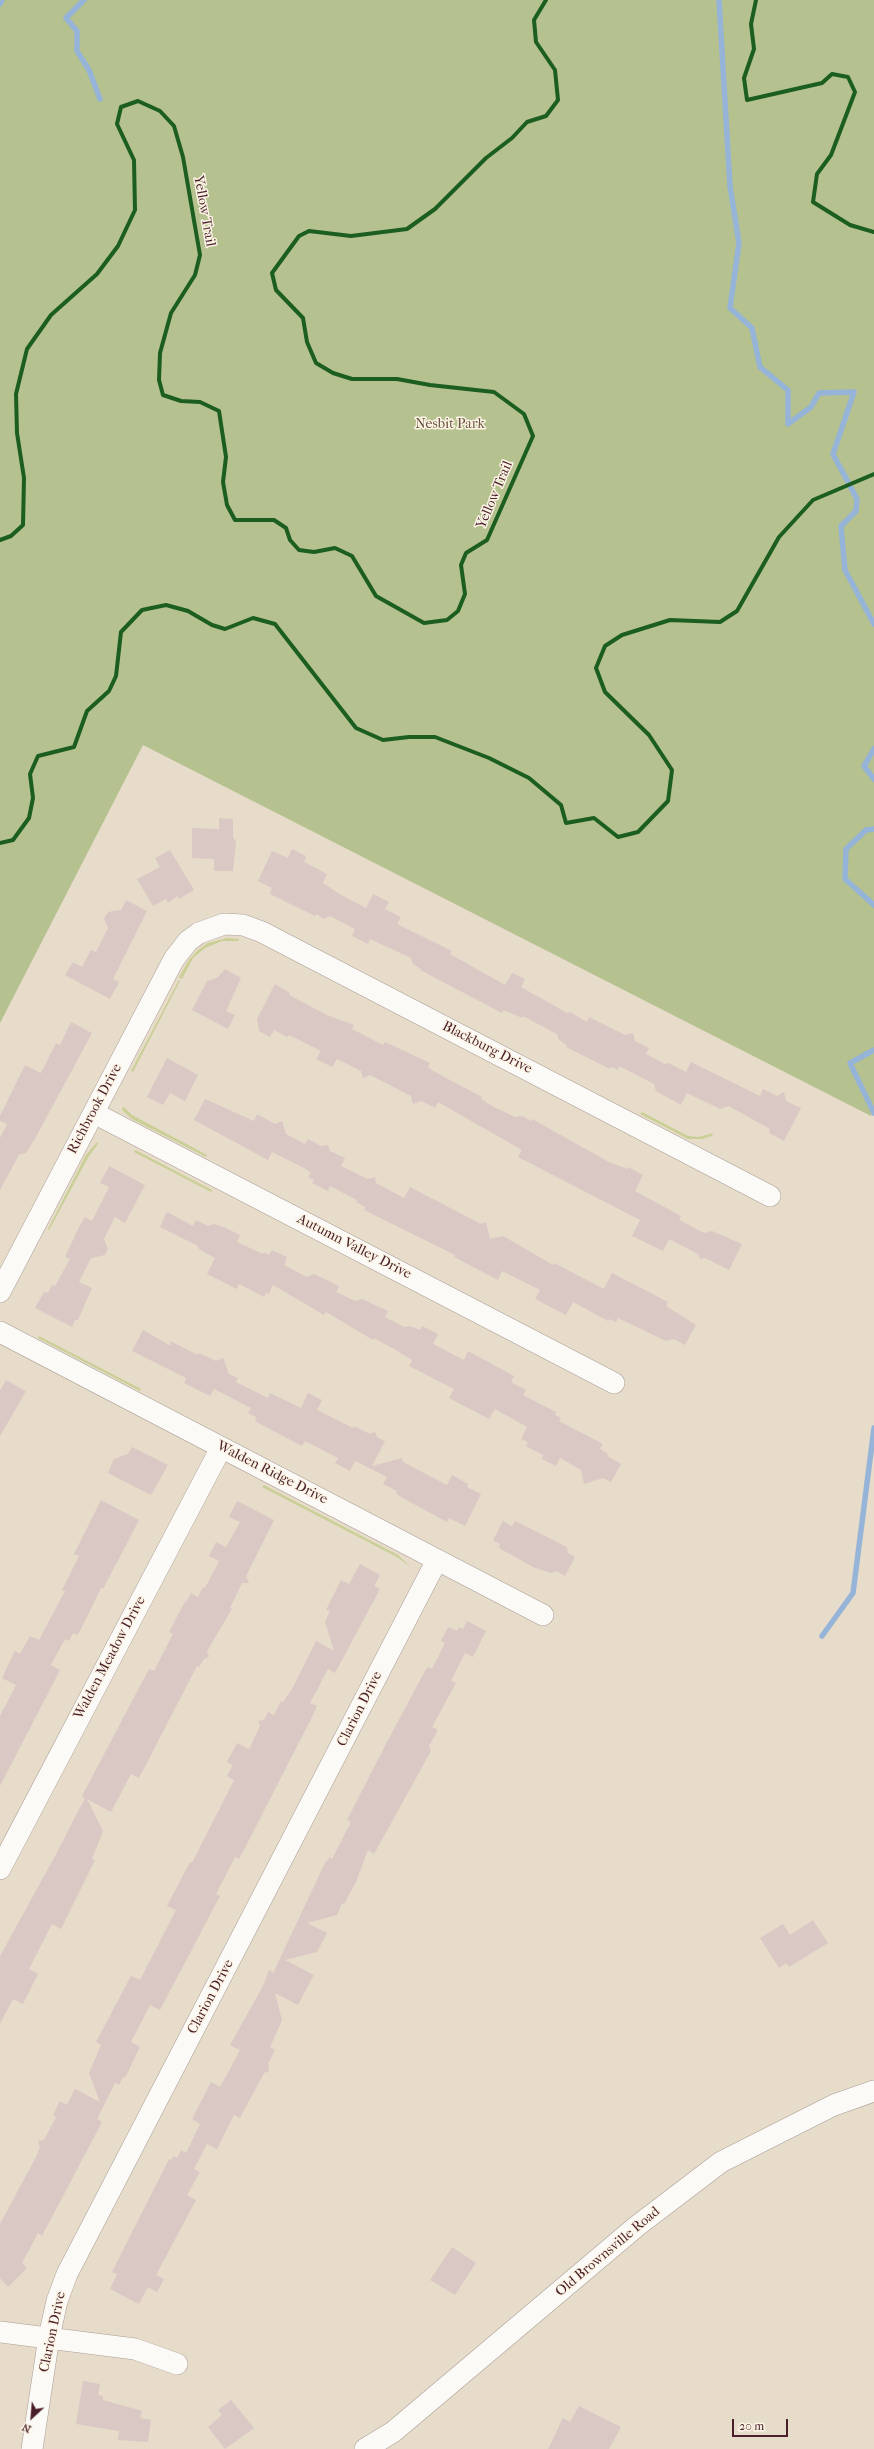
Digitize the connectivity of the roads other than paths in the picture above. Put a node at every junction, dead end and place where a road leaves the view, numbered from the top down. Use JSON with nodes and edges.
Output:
{"nodes":[{"id":1,"x":199,"y":933,"type":"joint"},
{"id":2,"x":94,"y":1113,"type":"junction"},
{"id":3,"x":770,"y":1196,"type":"dead end"},
{"id":4,"x":0,"y":1292,"type":"edge"},
{"id":5,"x":0,"y":1332,"type":"edge"},
{"id":6,"x":614,"y":1382,"type":"dead end"},
{"id":7,"x":222,"y":1448,"type":"junction"},
{"id":8,"x":437,"y":1560,"type":"junction"},
{"id":9,"x":543,"y":1615,"type":"dead end"},
{"id":10,"x":0,"y":1869,"type":"edge"},
{"id":11,"x":874,"y":2091,"type":"edge"},
{"id":12,"x":0,"y":2332,"type":"edge"},
{"id":13,"x":49,"y":2338,"type":"junction"},
{"id":14,"x":178,"y":2364,"type":"dead end"},
{"id":15,"x":32,"y":2449,"type":"edge"},
{"id":16,"x":365,"y":2449,"type":"edge"}],
"edges":[{"from":1,"to":2,"type":"street","name":"Richbrook Drive"},
{"from":1,"to":3,"type":"street","name":"Blackburg Drive"},
{"from":2,"to":4,"type":"street","name":"Richbrook Drive"},
{"from":2,"to":6,"type":"street","name":"Autumn Valley Drive"},
{"from":5,"to":7,"type":"street","name":"Walden Ridge Drive"},
{"from":7,"to":8,"type":"street","name":"Walden Ridge Drive"},
{"from":7,"to":10,"type":"street","name":"Walden Meadow Drive"},
{"from":8,"to":9,"type":"street","name":"Walden Ridge Drive"},
{"from":8,"to":13,"type":"street","name":"Clarion Drive"},
{"from":11,"to":16,"type":"street","name":"Old Brownsville Road"},
{"from":12,"to":13,"type":"street"},
{"from":13,"to":14,"type":"street"},
{"from":13,"to":15,"type":"street","name":"Clarion Drive"}]}
